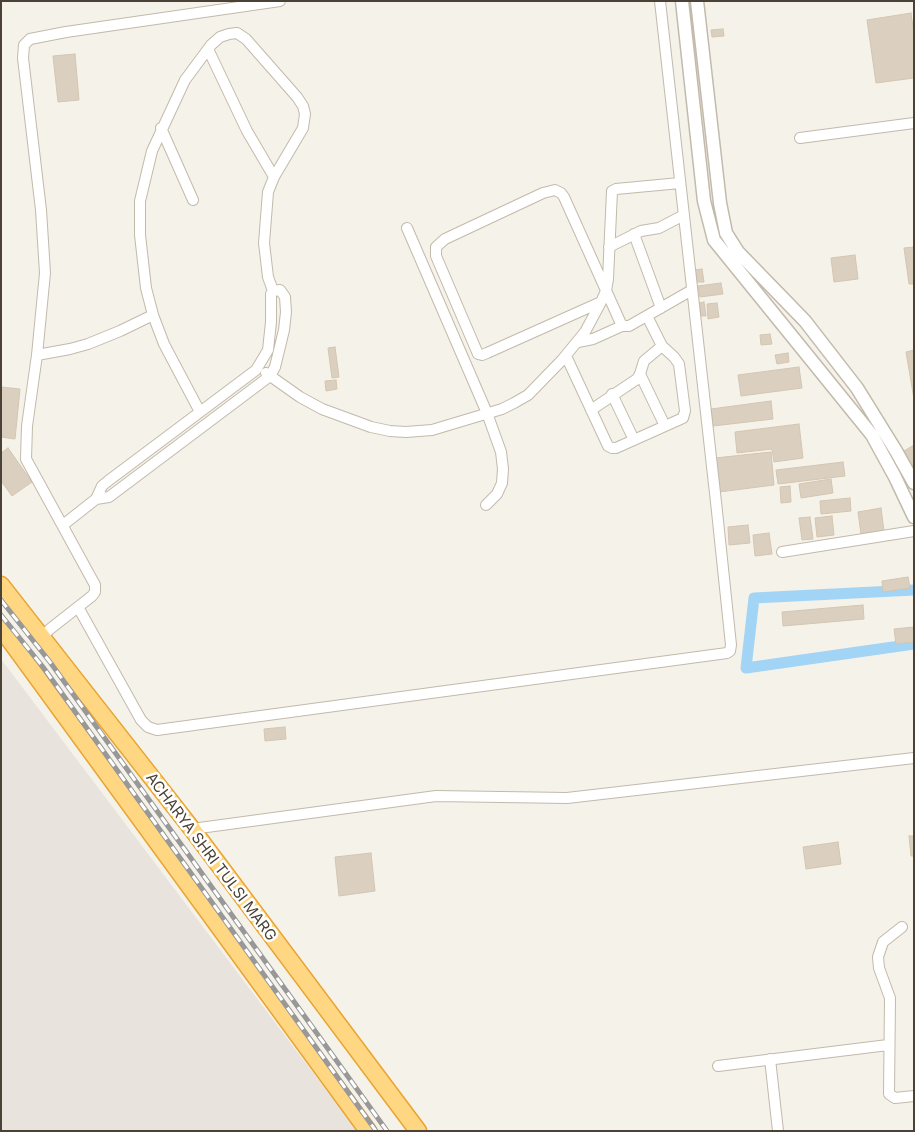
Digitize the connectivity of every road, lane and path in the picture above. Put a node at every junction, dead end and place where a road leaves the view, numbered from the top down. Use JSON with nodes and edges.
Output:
{"nodes":[{"id":1,"x":280,"y":1,"type":"edge"},
{"id":2,"x":660,"y":1,"type":"edge"},
{"id":3,"x":682,"y":1,"type":"edge"},
{"id":4,"x":697,"y":1,"type":"edge"},
{"id":5,"x":208,"y":49,"type":"junction"},
{"id":6,"x":914,"y":124,"type":"edge"},
{"id":7,"x":162,"y":128,"type":"junction"},
{"id":8,"x":800,"y":138,"type":"dead end"},
{"id":9,"x":274,"y":177,"type":"junction"},
{"id":10,"x":680,"y":183,"type":"junction"},
{"id":11,"x":193,"y":200,"type":"dead end"},
{"id":12,"x":684,"y":215,"type":"junction"},
{"id":13,"x":406,"y":228,"type":"dead end"},
{"id":14,"x":634,"y":234,"type":"junction"},
{"id":15,"x":609,"y":247,"type":"junction"},
{"id":16,"x":692,"y":290,"type":"junction"},
{"id":17,"x":273,"y":291,"type":"junction"},
{"id":18,"x":606,"y":291,"type":"junction"},
{"id":19,"x":601,"y":302,"type":"junction"},
{"id":20,"x":661,"y":308,"type":"junction"},
{"id":21,"x":153,"y":314,"type":"junction"},
{"id":22,"x":646,"y":316,"type":"junction"},
{"id":23,"x":622,"y":326,"type":"junction"},
{"id":24,"x":578,"y":342,"type":"junction"},
{"id":25,"x":662,"y":346,"type":"junction"},
{"id":26,"x":37,"y":355,"type":"junction"},
{"id":27,"x":566,"y":356,"type":"junction"},
{"id":28,"x":258,"y":366,"type":"junction"},
{"id":29,"x":640,"y":374,"type":"junction"},
{"id":30,"x":270,"y":376,"type":"junction"},
{"id":31,"x":612,"y":394,"type":"junction"},
{"id":32,"x":591,"y":410,"type":"junction"},
{"id":33,"x":200,"y":412,"type":"junction"},
{"id":34,"x":487,"y":413,"type":"junction"},
{"id":35,"x":665,"y":426,"type":"junction"},
{"id":36,"x":634,"y":440,"type":"junction"},
{"id":37,"x":914,"y":483,"type":"edge"},
{"id":38,"x":96,"y":499,"type":"junction"},
{"id":39,"x":486,"y":505,"type":"dead end"},
{"id":40,"x":914,"y":517,"type":"edge"},
{"id":41,"x":63,"y":525,"type":"junction"},
{"id":42,"x":914,"y":531,"type":"edge"},
{"id":43,"x":782,"y":552,"type":"dead end"},
{"id":44,"x":1,"y":585,"type":"edge"},
{"id":45,"x":78,"y":607,"type":"junction"},
{"id":46,"x":1,"y":628,"type":"edge"},
{"id":47,"x":42,"y":637,"type":"junction"},
{"id":48,"x":914,"y":758,"type":"edge"},
{"id":49,"x":192,"y":829,"type":"junction"},
{"id":50,"x":902,"y":927,"type":"dead end"},
{"id":51,"x":888,"y":1045,"type":"junction"},
{"id":52,"x":770,"y":1059,"type":"junction"},
{"id":53,"x":718,"y":1066,"type":"dead end"},
{"id":54,"x":914,"y":1096,"type":"edge"},
{"id":55,"x":368,"y":1131,"type":"edge"},
{"id":56,"x":418,"y":1131,"type":"edge"},
{"id":57,"x":778,"y":1131,"type":"edge"}],
"edges":[{"from":1,"to":26,"type":"street"},
{"from":2,"to":10,"type":"street"},
{"from":3,"to":40,"type":"street"},
{"from":4,"to":37,"type":"street"},
{"from":5,"to":7,"type":"street"},
{"from":5,"to":9,"type":"street"},
{"from":5,"to":9,"type":"street"},
{"from":6,"to":8,"type":"street"},
{"from":7,"to":11,"type":"street"},
{"from":7,"to":21,"type":"street"},
{"from":9,"to":17,"type":"street"},
{"from":10,"to":12,"type":"street"},
{"from":10,"to":15,"type":"street"},
{"from":12,"to":14,"type":"street"},
{"from":12,"to":16,"type":"street"},
{"from":13,"to":34,"type":"street"},
{"from":14,"to":15,"type":"street"},
{"from":14,"to":20,"type":"street"},
{"from":15,"to":18,"type":"street"},
{"from":16,"to":20,"type":"street"},
{"from":16,"to":45,"type":"street"},
{"from":17,"to":28,"type":"street"},
{"from":17,"to":30,"type":"street"},
{"from":18,"to":19,"type":"street"},
{"from":18,"to":19,"type":"street"},
{"from":18,"to":23,"type":"street"},
{"from":19,"to":24,"type":"street"},
{"from":20,"to":22,"type":"street"},
{"from":21,"to":26,"type":"street"},
{"from":21,"to":33,"type":"street"},
{"from":22,"to":23,"type":"street"},
{"from":22,"to":25,"type":"street"},
{"from":23,"to":24,"type":"street"},
{"from":24,"to":27,"type":"street"},
{"from":25,"to":29,"type":"street"},
{"from":25,"to":35,"type":"street"},
{"from":26,"to":41,"type":"street"},
{"from":27,"to":32,"type":"street"},
{"from":27,"to":34,"type":"street"},
{"from":28,"to":30,"type":"street"},
{"from":28,"to":33,"type":"street"},
{"from":29,"to":31,"type":"street"},
{"from":29,"to":35,"type":"street"},
{"from":30,"to":34,"type":"street"},
{"from":30,"to":38,"type":"street"},
{"from":31,"to":32,"type":"street"},
{"from":31,"to":36,"type":"street"},
{"from":32,"to":36,"type":"street"},
{"from":33,"to":38,"type":"street"},
{"from":34,"to":39,"type":"street"},
{"from":35,"to":36,"type":"street"},
{"from":38,"to":41,"type":"street"},
{"from":41,"to":45,"type":"street"},
{"from":42,"to":43,"type":"street"},
{"from":44,"to":47,"type":"highway","name":"ACHARYA SHRI TULSI MARG"},
{"from":45,"to":47,"type":"street"},
{"from":46,"to":55,"type":"highway"},
{"from":47,"to":49,"type":"highway","name":"ACHARYA SHRI TULSI MARG"},
{"from":48,"to":49,"type":"street"},
{"from":49,"to":56,"type":"highway","name":"ACHARYA SHRI TULSI MARG"},
{"from":50,"to":51,"type":"street"},
{"from":51,"to":52,"type":"street"},
{"from":51,"to":54,"type":"street"},
{"from":52,"to":53,"type":"street"},
{"from":52,"to":57,"type":"street"}]}
